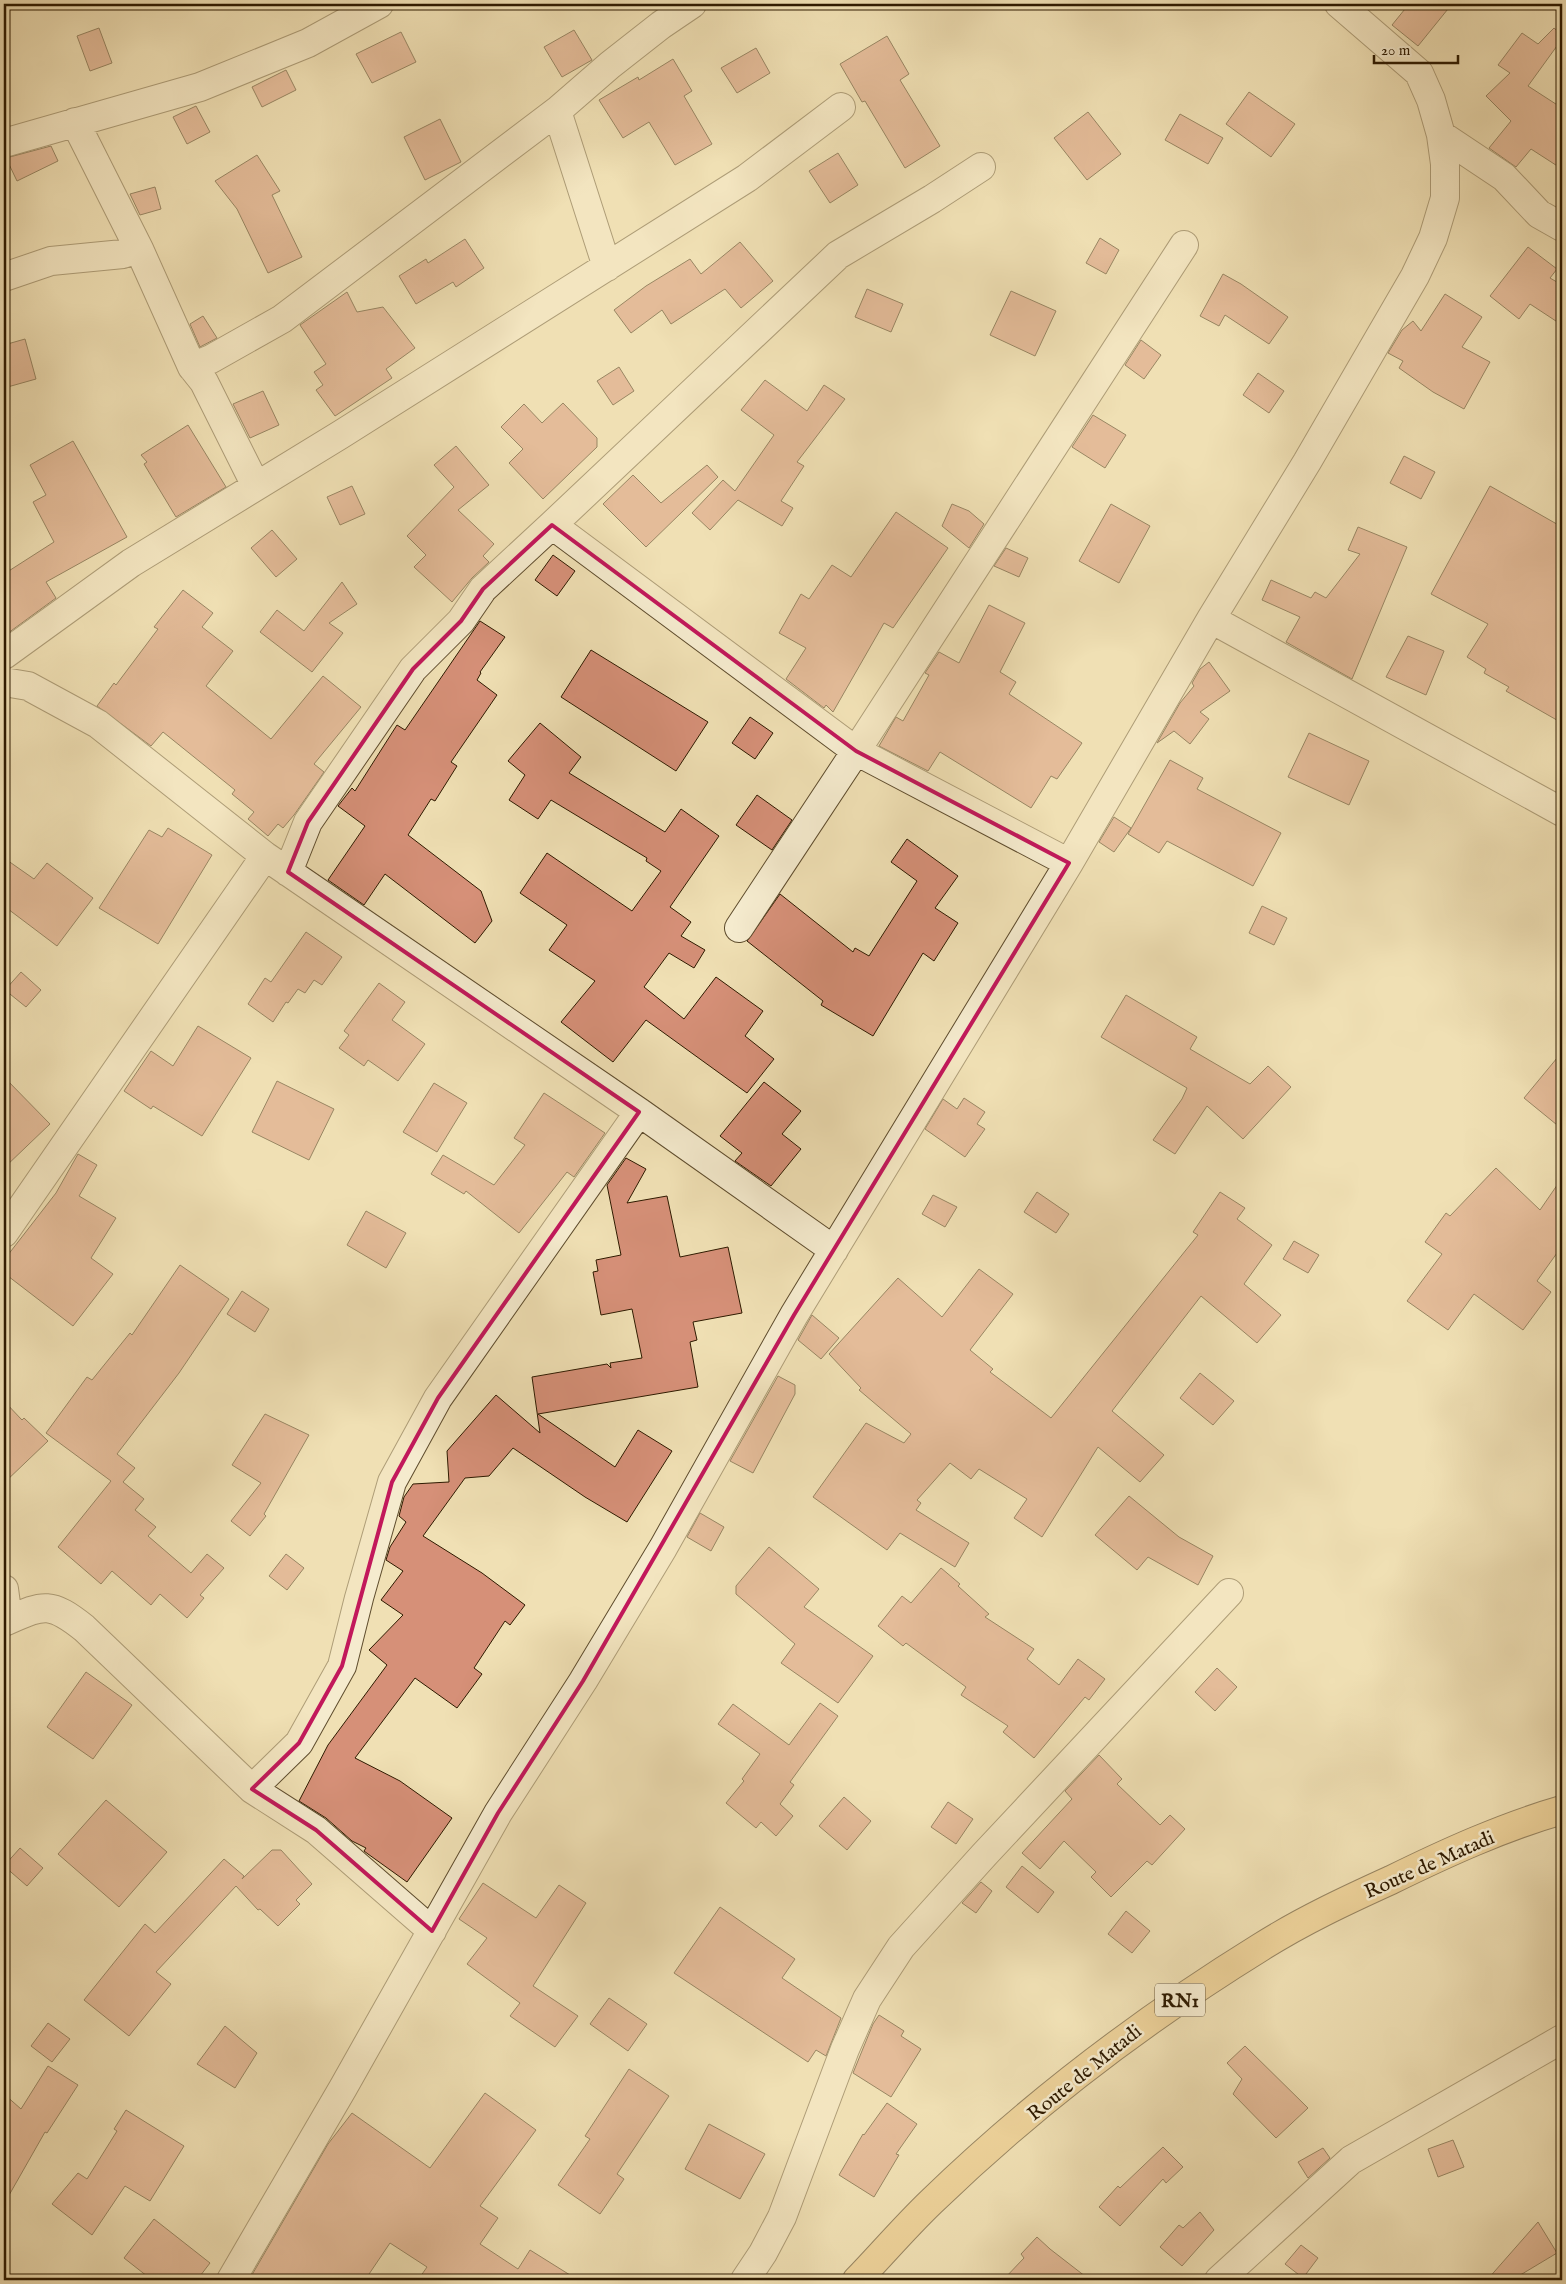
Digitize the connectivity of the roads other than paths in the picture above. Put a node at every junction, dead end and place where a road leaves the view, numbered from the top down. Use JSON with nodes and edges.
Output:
{"nodes":[{"id":1,"x":380,"y":4,"type":"edge"},
{"id":2,"x":692,"y":4,"type":"edge"},
{"id":3,"x":1338,"y":4,"type":"edge"},
{"id":4,"x":841,"y":107,"type":"dead end"},
{"id":5,"x":557,"y":111,"type":"junction"},
{"id":6,"x":75,"y":122,"type":"junction"},
{"id":7,"x":1441,"y":135,"type":"junction"},
{"id":8,"x":4,"y":143,"type":"edge"},
{"id":9,"x":981,"y":167,"type":"dead end"},
{"id":10,"x":1562,"y":227,"type":"edge"},
{"id":11,"x":1184,"y":245,"type":"dead end"},
{"id":12,"x":138,"y":249,"type":"junction"},
{"id":13,"x":606,"y":267,"type":"junction"},
{"id":14,"x":4,"y":277,"type":"edge"},
{"id":15,"x":192,"y":366,"type":"junction"},
{"id":16,"x":256,"y":486,"type":"junction"},
{"id":17,"x":552,"y":525,"type":"junction"},
{"id":18,"x":1211,"y":619,"type":"junction"},
{"id":19,"x":4,"y":655,"type":"edge"},
{"id":20,"x":4,"y":682,"type":"edge"},
{"id":21,"x":856,"y":751,"type":"junction"},
{"id":22,"x":1562,"y":812,"type":"edge"},
{"id":23,"x":265,"y":856,"type":"junction"},
{"id":24,"x":1069,"y":863,"type":"junction"},
{"id":25,"x":288,"y":872,"type":"junction"},
{"id":26,"x":739,"y":928,"type":"dead end"},
{"id":27,"x":639,"y":1112,"type":"junction"},
{"id":28,"x":4,"y":1233,"type":"edge"},
{"id":29,"x":834,"y":1250,"type":"junction"},
{"id":30,"x":4,"y":1589,"type":"edge"},
{"id":31,"x":1229,"y":1593,"type":"dead end"},
{"id":32,"x":4,"y":1613,"type":"edge"},
{"id":33,"x":4,"y":1622,"type":"edge"},
{"id":34,"x":252,"y":1790,"type":"junction"},
{"id":35,"x":1562,"y":1810,"type":"edge"},
{"id":36,"x":432,"y":1931,"type":"junction"},
{"id":37,"x":1562,"y":2039,"type":"edge"},
{"id":38,"x":231,"y":2280,"type":"edge"},
{"id":39,"x":745,"y":2280,"type":"edge"},
{"id":40,"x":857,"y":2280,"type":"edge"},
{"id":41,"x":1219,"y":2280,"type":"edge"}],
"edges":[{"from":1,"to":6,"type":"street"},
{"from":2,"to":5,"type":"street"},
{"from":3,"to":7,"type":"street"},
{"from":4,"to":13,"type":"street"},
{"from":5,"to":13,"type":"street"},
{"from":5,"to":15,"type":"street"},
{"from":6,"to":8,"type":"street"},
{"from":6,"to":12,"type":"street"},
{"from":7,"to":10,"type":"street"},
{"from":7,"to":18,"type":"street"},
{"from":9,"to":17,"type":"street"},
{"from":11,"to":21,"type":"street"},
{"from":12,"to":14,"type":"street"},
{"from":12,"to":15,"type":"street"},
{"from":13,"to":16,"type":"street"},
{"from":15,"to":16,"type":"street"},
{"from":16,"to":19,"type":"street"},
{"from":17,"to":21,"type":"street"},
{"from":17,"to":25,"type":"street"},
{"from":18,"to":22,"type":"street"},
{"from":18,"to":24,"type":"street"},
{"from":20,"to":23,"type":"street"},
{"from":21,"to":24,"type":"street"},
{"from":21,"to":26,"type":"street"},
{"from":23,"to":25,"type":"street"},
{"from":23,"to":28,"type":"street"},
{"from":24,"to":29,"type":"street"},
{"from":25,"to":27,"type":"street"},
{"from":27,"to":29,"type":"street"},
{"from":27,"to":34,"type":"street"},
{"from":29,"to":36,"type":"street"},
{"from":30,"to":32,"type":"street"},
{"from":31,"to":39,"type":"street"},
{"from":33,"to":34,"type":"street"},
{"from":34,"to":36,"type":"street"},
{"from":35,"to":40,"type":"highway","name":"Route de Matadi","number":"RN1"},
{"from":36,"to":38,"type":"street"},
{"from":37,"to":41,"type":"street"}]}
